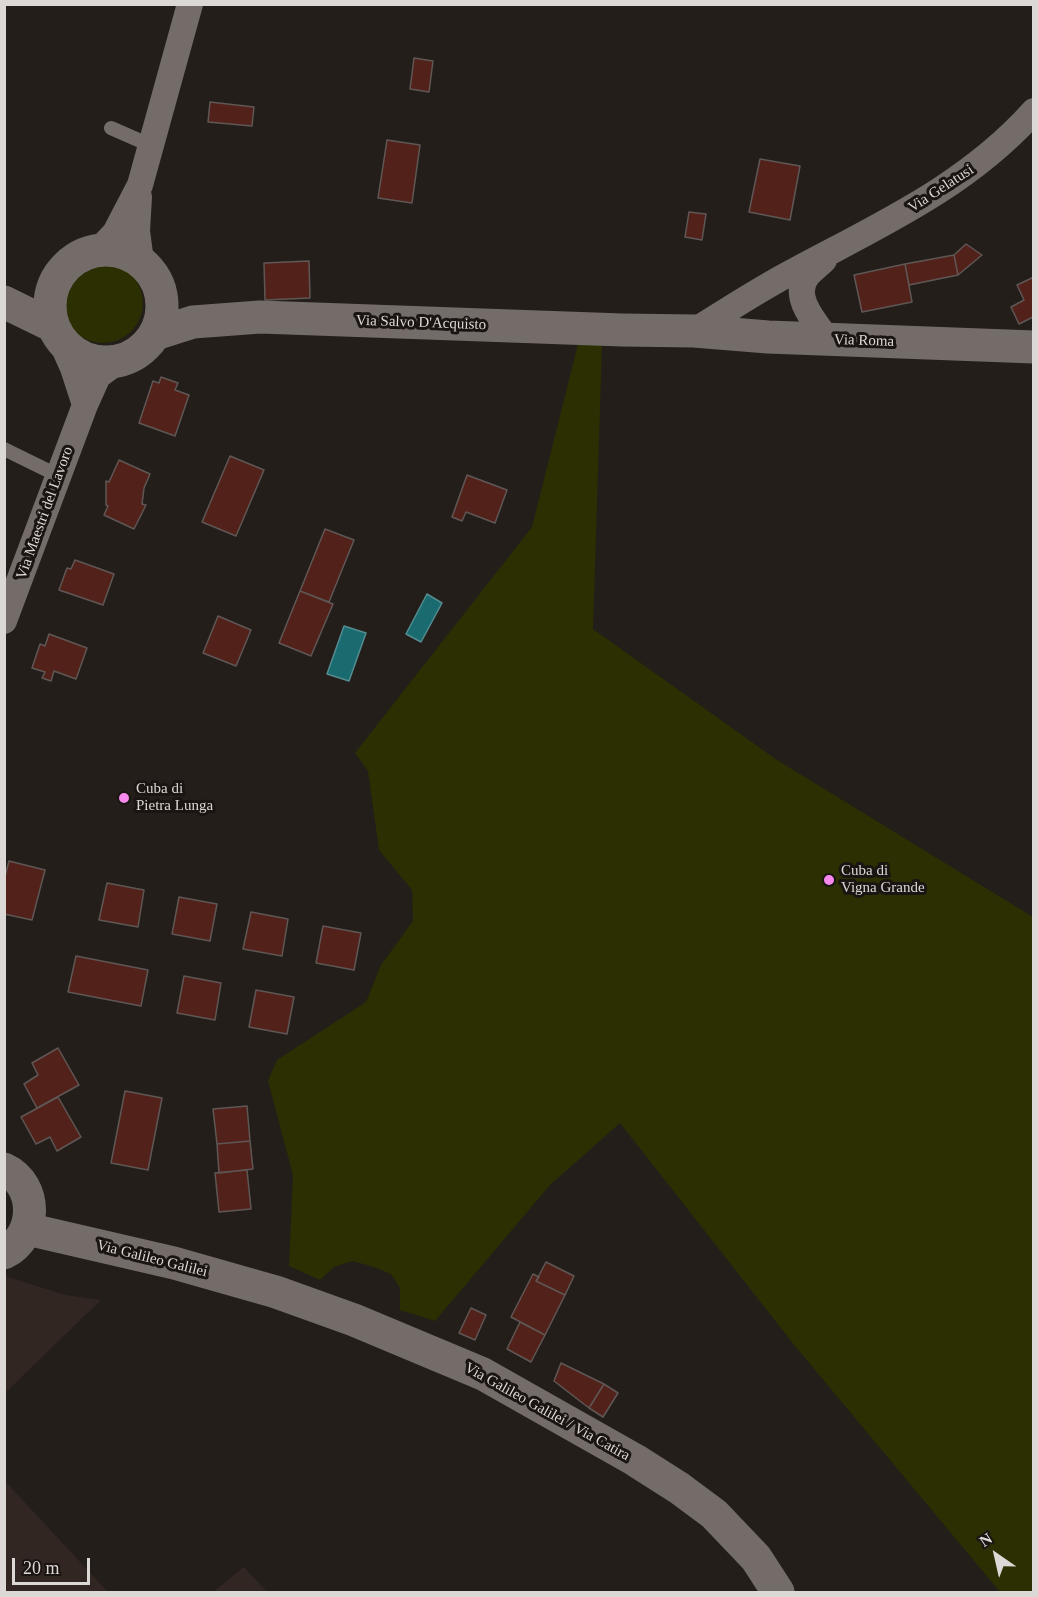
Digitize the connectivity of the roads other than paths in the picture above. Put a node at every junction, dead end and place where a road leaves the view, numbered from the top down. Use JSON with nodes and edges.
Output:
{"nodes":[{"id":1,"x":190,"y":4,"type":"edge"},
{"id":2,"x":1034,"y":111,"type":"edge"},
{"id":3,"x":111,"y":128,"type":"dead end"},
{"id":4,"x":152,"y":146,"type":"junction"},
{"id":5,"x":140,"y":185,"type":"junction"},
{"id":6,"x":99,"y":250,"type":"junction"},
{"id":7,"x":836,"y":250,"type":"junction"},
{"id":8,"x":150,"y":275,"type":"junction"},
{"id":9,"x":55,"y":281,"type":"junction"},
{"id":10,"x":4,"y":300,"type":"edge"},
{"id":11,"x":260,"y":316,"type":"junction"},
{"id":12,"x":694,"y":331,"type":"junction"},
{"id":13,"x":57,"y":334,"type":"junction"},
{"id":14,"x":155,"y":334,"type":"junction"},
{"id":15,"x":827,"y":339,"type":"junction"},
{"id":16,"x":1034,"y":346,"type":"edge"},
{"id":17,"x":117,"y":362,"type":"junction"},
{"id":18,"x":85,"y":405,"type":"junction"},
{"id":19,"x":4,"y":449,"type":"edge"},
{"id":20,"x":59,"y":476,"type":"junction"},
{"id":21,"x":4,"y":621,"type":"edge"},
{"id":22,"x":4,"y":1169,"type":"edge"},
{"id":23,"x":27,"y":1229,"type":"junction"},
{"id":24,"x":4,"y":1253,"type":"edge"},
{"id":25,"x":276,"y":1292,"type":"joint"},
{"id":26,"x":778,"y":1593,"type":"edge"}],
"edges":[{"from":1,"to":4,"type":"street"},
{"from":2,"to":7,"type":"street","name":"Via Gelatusi"},
{"from":3,"to":4,"type":"lane"},
{"from":4,"to":5,"type":"street"},
{"from":5,"to":6,"type":"street"},
{"from":5,"to":8,"type":"street"},
{"from":6,"to":8,"type":"street"},
{"from":6,"to":9,"type":"street"},
{"from":7,"to":12,"type":"street"},
{"from":7,"to":15,"type":"street"},
{"from":8,"to":11,"type":"street"},
{"from":8,"to":14,"type":"street"},
{"from":9,"to":10,"type":"street"},
{"from":9,"to":13,"type":"street"},
{"from":10,"to":13,"type":"street"},
{"from":11,"to":12,"type":"street","name":"Via Salvo D'Acquisto"},
{"from":11,"to":14,"type":"street"},
{"from":12,"to":15,"type":"street","name":"Via Roma"},
{"from":13,"to":17,"type":"street"},
{"from":13,"to":18,"type":"street"},
{"from":14,"to":17,"type":"street"},
{"from":15,"to":16,"type":"street","name":"Via Roma"},
{"from":17,"to":18,"type":"street","name":"Via Maestri del Lavoro"},
{"from":18,"to":20,"type":"street","name":"Via Maestri del Lavoro"},
{"from":19,"to":20,"type":"lane"},
{"from":20,"to":21,"type":"street","name":"Via Maestri del Lavoro"},
{"from":22,"to":23,"type":"street"},
{"from":23,"to":24,"type":"street"},
{"from":23,"to":25,"type":"street","name":"Via Galileo Galilei"},
{"from":25,"to":26,"type":"street","name":"Via Galileo Galilei / Via Catira"}]}
